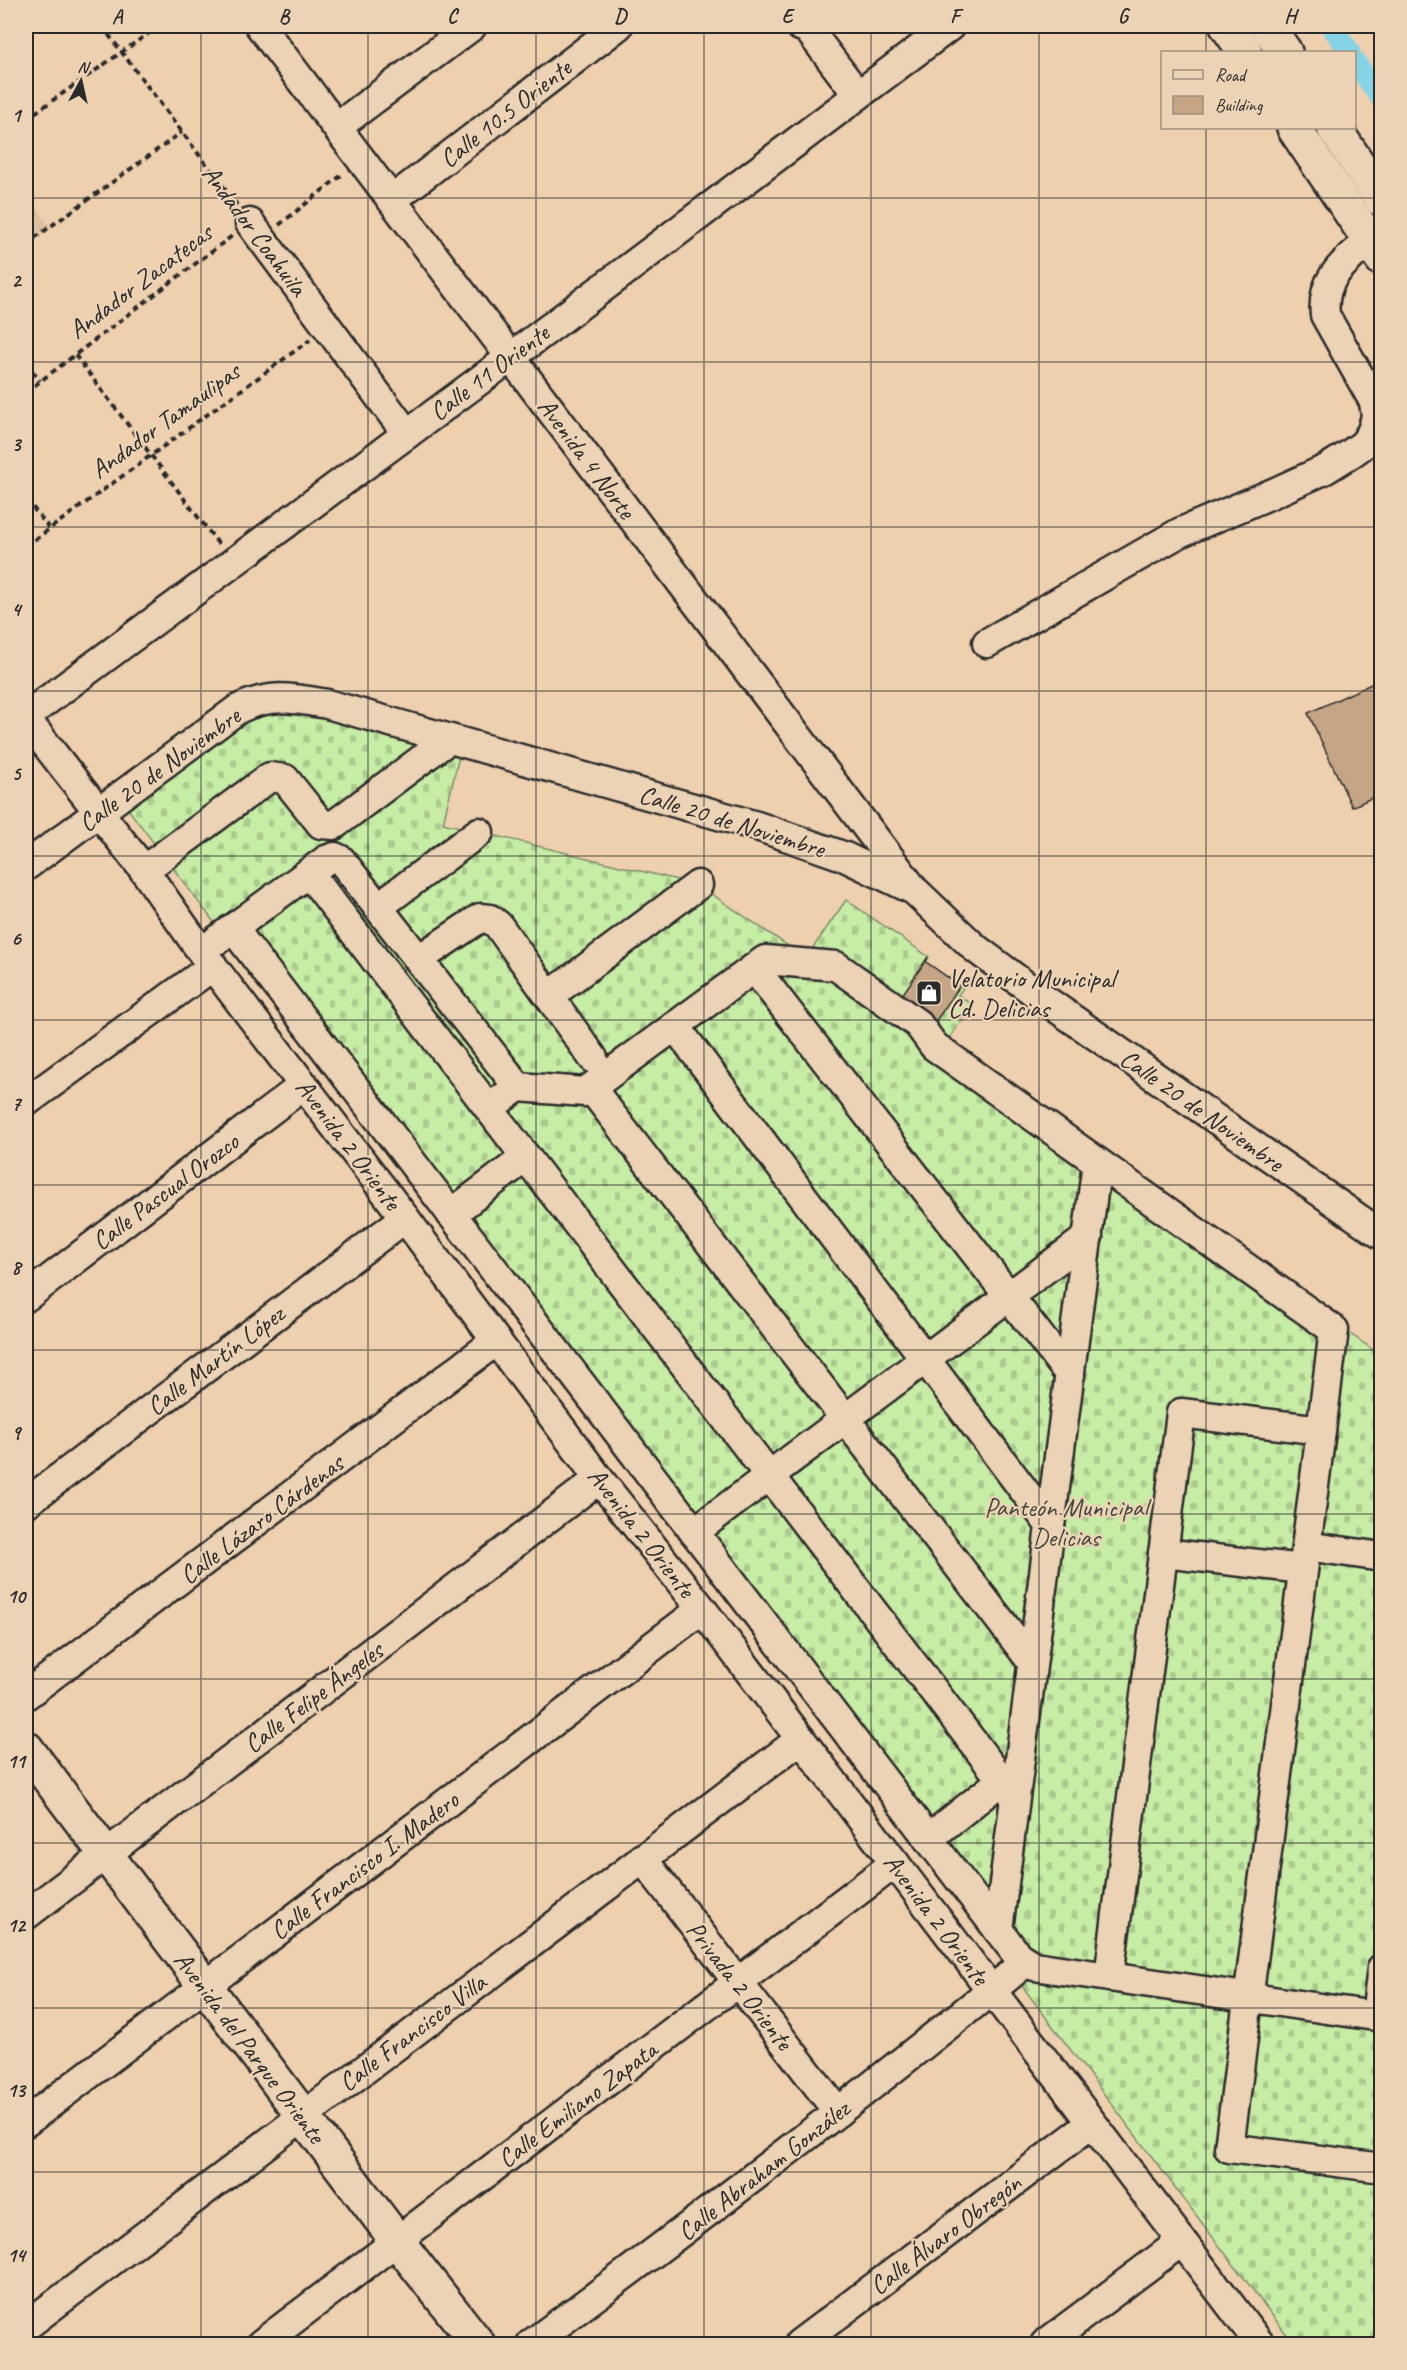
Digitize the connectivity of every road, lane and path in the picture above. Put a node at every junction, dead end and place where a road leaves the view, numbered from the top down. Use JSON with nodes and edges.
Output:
{"nodes":[{"id":1,"x":102,"y":26,"type":"edge"},
{"id":2,"x":159,"y":26,"type":"edge"},
{"id":3,"x":260,"y":26,"type":"edge"},
{"id":4,"x":472,"y":26,"type":"edge"},
{"id":5,"x":618,"y":26,"type":"edge"},
{"id":6,"x":800,"y":26,"type":"edge"},
{"id":7,"x":950,"y":26,"type":"edge"},
{"id":8,"x":1227,"y":26,"type":"edge"},
{"id":9,"x":1267,"y":26,"type":"edge"},
{"id":10,"x":122,"y":51,"type":"junction"},
{"id":11,"x":1244,"y":51,"type":"edge"},
{"id":12,"x":1284,"y":51,"type":"edge"},
{"id":13,"x":858,"y":95,"type":"junction"},
{"id":14,"x":26,"y":119,"type":"edge"},
{"id":15,"x":337,"y":127,"type":"junction"},
{"id":16,"x":1295,"y":129,"type":"edge"},
{"id":17,"x":1335,"y":129,"type":"edge"},
{"id":18,"x":182,"y":132,"type":"junction"},
{"id":19,"x":362,"y":159,"type":"junction"},
{"id":20,"x":392,"y":200,"type":"junction"},
{"id":21,"x":1382,"y":200,"type":"edge"},
{"id":22,"x":256,"y":231,"type":"junction"},
{"id":23,"x":26,"y":244,"type":"edge"},
{"id":24,"x":1375,"y":250,"type":"edge"},
{"id":25,"x":327,"y":327,"type":"junction"},
{"id":26,"x":75,"y":355,"type":"junction"},
{"id":27,"x":511,"y":357,"type":"junction"},
{"id":28,"x":26,"y":363,"type":"edge"},
{"id":29,"x":40,"y":381,"type":"junction"},
{"id":30,"x":26,"y":392,"type":"edge"},
{"id":31,"x":407,"y":434,"type":"junction"},
{"id":32,"x":151,"y":455,"type":"junction"},
{"id":33,"x":26,"y":499,"type":"edge"},
{"id":34,"x":49,"y":528,"type":"junction"},
{"id":35,"x":26,"y":546,"type":"edge"},
{"id":36,"x":232,"y":563,"type":"junction"},
{"id":37,"x":987,"y":643,"type":"dead end"},
{"id":38,"x":26,"y":717,"type":"edge"},
{"id":39,"x":449,"y":739,"type":"junction"},
{"id":40,"x":97,"y":813,"type":"junction"},
{"id":41,"x":480,"y":832,"type":"dead end"},
{"id":42,"x":26,"y":866,"type":"edge"},
{"id":43,"x":144,"y":870,"type":"junction"},
{"id":44,"x":309,"y":873,"type":"junction"},
{"id":45,"x":698,"y":885,"type":"dead end"},
{"id":46,"x":914,"y":890,"type":"junction"},
{"id":47,"x":378,"y":907,"type":"junction"},
{"id":48,"x":233,"y":928,"type":"junction"},
{"id":49,"x":207,"y":958,"type":"junction"},
{"id":50,"x":419,"y":959,"type":"junction"},
{"id":51,"x":754,"y":969,"type":"junction"},
{"id":52,"x":549,"y":996,"type":"junction"},
{"id":53,"x":675,"y":1026,"type":"junction"},
{"id":54,"x":593,"y":1058,"type":"dead end"},
{"id":55,"x":304,"y":1085,"type":"junction"},
{"id":56,"x":519,"y":1087,"type":"junction"},
{"id":57,"x":591,"y":1088,"type":"junction"},
{"id":58,"x":26,"y":1102,"type":"edge"},
{"id":59,"x":489,"y":1108,"type":"junction"},
{"id":60,"x":526,"y":1157,"type":"junction"},
{"id":61,"x":1098,"y":1162,"type":"junction"},
{"id":62,"x":451,"y":1214,"type":"junction"},
{"id":63,"x":405,"y":1218,"type":"junction"},
{"id":64,"x":1382,"y":1235,"type":"edge"},
{"id":65,"x":1088,"y":1238,"type":"junction"},
{"id":66,"x":26,"y":1297,"type":"edge"},
{"id":67,"x":1009,"y":1297,"type":"junction"},
{"id":68,"x":496,"y":1341,"type":"junction"},
{"id":69,"x":926,"y":1359,"type":"junction"},
{"id":70,"x":1070,"y":1375,"type":"junction"},
{"id":71,"x":846,"y":1419,"type":"junction"},
{"id":72,"x":1321,"y":1430,"type":"junction"},
{"id":73,"x":770,"y":1476,"type":"junction"},
{"id":74,"x":600,"y":1479,"type":"junction"},
{"id":75,"x":26,"y":1503,"type":"edge"},
{"id":76,"x":1050,"y":1525,"type":"junction"},
{"id":77,"x":694,"y":1532,"type":"junction"},
{"id":78,"x":1163,"y":1552,"type":"junction"},
{"id":79,"x":1305,"y":1557,"type":"junction"},
{"id":80,"x":1382,"y":1557,"type":"edge"},
{"id":81,"x":702,"y":1609,"type":"junction"},
{"id":82,"x":1032,"y":1662,"type":"junction"},
{"id":83,"x":26,"y":1695,"type":"edge"},
{"id":84,"x":801,"y":1739,"type":"junction"},
{"id":85,"x":26,"y":1748,"type":"edge"},
{"id":86,"x":1008,"y":1788,"type":"junction"},
{"id":87,"x":928,"y":1839,"type":"junction"},
{"id":88,"x":105,"y":1855,"type":"junction"},
{"id":89,"x":642,"y":1858,"type":"junction"},
{"id":90,"x":895,"y":1863,"type":"junction"},
{"id":91,"x":26,"y":1916,"type":"edge"},
{"id":92,"x":998,"y":1930,"type":"junction"},
{"id":93,"x":1026,"y":1962,"type":"junction"},
{"id":94,"x":1382,"y":1968,"type":"edge"},
{"id":95,"x":1109,"y":1977,"type":"junction"},
{"id":96,"x":737,"y":1982,"type":"junction"},
{"id":97,"x":204,"y":1986,"type":"junction"},
{"id":98,"x":991,"y":1990,"type":"junction"},
{"id":99,"x":1249,"y":1998,"type":"junction"},
{"id":100,"x":1379,"y":2017,"type":"edge"},
{"id":101,"x":838,"y":2112,"type":"junction"},
{"id":102,"x":302,"y":2116,"type":"junction"},
{"id":103,"x":26,"y":2122,"type":"edge"},
{"id":104,"x":1091,"y":2124,"type":"junction"},
{"id":105,"x":1382,"y":2168,"type":"edge"},
{"id":106,"x":397,"y":2241,"type":"junction"},
{"id":107,"x":1182,"y":2241,"type":"junction"},
{"id":108,"x":26,"y":2326,"type":"edge"},
{"id":109,"x":261,"y":2344,"type":"edge"},
{"id":110,"x":478,"y":2344,"type":"edge"},
{"id":111,"x":531,"y":2344,"type":"edge"},
{"id":112,"x":798,"y":2344,"type":"edge"},
{"id":113,"x":1045,"y":2344,"type":"edge"},
{"id":114,"x":1260,"y":2344,"type":"edge"}],
"edges":[{"from":1,"to":10,"type":"path","name":"Andador Coahuila"},
{"from":2,"to":10,"type":"path"},
{"from":3,"to":15,"type":"street","name":"Avenida 4 Norte"},
{"from":4,"to":15,"type":"street"},
{"from":5,"to":20,"type":"street","name":"Calle 10.5 Oriente"},
{"from":6,"to":13,"type":"street"},
{"from":7,"to":13,"type":"street","name":"Calle 11 Oriente"},
{"from":8,"to":11,"type":"main road"},
{"from":9,"to":12,"type":"main road"},
{"from":10,"to":14,"type":"path"},
{"from":10,"to":18,"type":"path","name":"Andador Coahuila"},
{"from":13,"to":27,"type":"street","name":"Calle 11 Oriente"},
{"from":15,"to":19,"type":"street","name":"Avenida 4 Norte"},
{"from":16,"to":24,"type":"main road"},
{"from":17,"to":21,"type":"main road"},
{"from":18,"to":22,"type":"path","name":"Andador Coahuila"},
{"from":18,"to":23,"type":"path"},
{"from":19,"to":20,"type":"street","name":"Avenida 4 Norte"},
{"from":19,"to":22,"type":"path","name":"Andador Zacatecas"},
{"from":20,"to":27,"type":"street","name":"Avenida 4 Norte"},
{"from":22,"to":25,"type":"street","name":"Andador Coahuila"},
{"from":22,"to":26,"type":"path","name":"Andador Zacatecas"},
{"from":24,"to":37,"type":"street"},
{"from":25,"to":31,"type":"street","name":"Andador Coahuila"},
{"from":25,"to":32,"type":"path","name":"Andador Tamaulipas"},
{"from":26,"to":29,"type":"path","name":"Andador Zacatecas"},
{"from":26,"to":32,"type":"path"},
{"from":27,"to":31,"type":"street","name":"Calle 11 Oriente"},
{"from":27,"to":46,"type":"street","name":"Avenida 4 Norte"},
{"from":28,"to":29,"type":"path"},
{"from":29,"to":30,"type":"path","name":"Andador Zacatecas"},
{"from":31,"to":36,"type":"street","name":"Calle 11 Oriente"},
{"from":32,"to":34,"type":"path","name":"Andador Tamaulipas"},
{"from":32,"to":36,"type":"path"},
{"from":33,"to":34,"type":"path"},
{"from":34,"to":35,"type":"path","name":"Andador Tamaulipas"},
{"from":36,"to":38,"type":"street","name":"Calle 11 Oriente"},
{"from":38,"to":40,"type":"street","name":"Avenida 2 Oriente"},
{"from":39,"to":40,"type":"street","name":"Calle 20 de Noviembre"},
{"from":39,"to":43,"type":"street"},
{"from":39,"to":46,"type":"street","name":"Calle 20 de Noviembre"},
{"from":40,"to":42,"type":"street","name":"Calle 20 de Noviembre"},
{"from":40,"to":43,"type":"street","name":"Avenida 2 Oriente"},
{"from":41,"to":47,"type":"street"},
{"from":43,"to":49,"type":"street","name":"Avenida 2 Oriente"},
{"from":44,"to":47,"type":"street"},
{"from":44,"to":48,"type":"street"},
{"from":44,"to":59,"type":"street"},
{"from":45,"to":52,"type":"street"},
{"from":46,"to":64,"type":"street","name":"Calle 20 de Noviembre"},
{"from":47,"to":50,"type":"street"},
{"from":48,"to":49,"type":"street"},
{"from":48,"to":62,"type":"street"},
{"from":49,"to":55,"type":"street","name":"Avenida 2 Oriente"},
{"from":49,"to":58,"type":"street"},
{"from":50,"to":52,"type":"street"},
{"from":50,"to":56,"type":"street"},
{"from":51,"to":53,"type":"street"},
{"from":51,"to":61,"type":"street"},
{"from":51,"to":67,"type":"street"},
{"from":52,"to":54,"type":"street"},
{"from":53,"to":57,"type":"street"},
{"from":53,"to":69,"type":"street"},
{"from":55,"to":63,"type":"street","name":"Avenida 2 Oriente"},
{"from":55,"to":66,"type":"street","name":"Calle Pascual Orozco"},
{"from":56,"to":57,"type":"street"},
{"from":56,"to":59,"type":"street"},
{"from":57,"to":71,"type":"street"},
{"from":59,"to":60,"type":"street"},
{"from":60,"to":62,"type":"street"},
{"from":60,"to":73,"type":"street"},
{"from":61,"to":65,"type":"street"},
{"from":61,"to":72,"type":"street"},
{"from":62,"to":77,"type":"street"},
{"from":63,"to":68,"type":"street","name":"Avenida 2 Oriente"},
{"from":63,"to":75,"type":"street","name":"Calle Martín López"},
{"from":65,"to":67,"type":"street"},
{"from":65,"to":70,"type":"street"},
{"from":67,"to":69,"type":"street"},
{"from":67,"to":70,"type":"street"},
{"from":68,"to":74,"type":"street","name":"Avenida 2 Oriente"},
{"from":68,"to":83,"type":"street","name":"Calle Lázaro Cárdenas"},
{"from":69,"to":71,"type":"street"},
{"from":69,"to":76,"type":"street"},
{"from":70,"to":76,"type":"street"},
{"from":71,"to":73,"type":"street"},
{"from":71,"to":82,"type":"street"},
{"from":72,"to":78,"type":"street"},
{"from":72,"to":79,"type":"street"},
{"from":73,"to":77,"type":"street"},
{"from":73,"to":86,"type":"street"},
{"from":74,"to":81,"type":"street","name":"Avenida 2 Oriente"},
{"from":74,"to":88,"type":"street","name":"Calle Felipe Ángeles"},
{"from":76,"to":82,"type":"street"},
{"from":77,"to":87,"type":"street"},
{"from":78,"to":79,"type":"street"},
{"from":78,"to":95,"type":"street"},
{"from":79,"to":80,"type":"street"},
{"from":79,"to":99,"type":"street"},
{"from":81,"to":84,"type":"street","name":"Avenida 2 Oriente"},
{"from":81,"to":97,"type":"street","name":"Calle Francisco I. Madero"},
{"from":82,"to":86,"type":"street"},
{"from":84,"to":89,"type":"street","name":"Calle Francisco Villa"},
{"from":84,"to":90,"type":"street","name":"Avenida 2 Oriente"},
{"from":85,"to":88,"type":"main road","name":"Avenida del Parque Oriente"},
{"from":86,"to":87,"type":"street"},
{"from":86,"to":92,"type":"street"},
{"from":87,"to":92,"type":"street"},
{"from":88,"to":91,"type":"street","name":"Calle Felipe Ángeles"},
{"from":88,"to":97,"type":"main road","name":"Avenida del Parque Oriente"},
{"from":89,"to":96,"type":"street","name":"Privada 2 Oriente"},
{"from":89,"to":102,"type":"street","name":"Calle Francisco Villa"},
{"from":90,"to":96,"type":"street","name":"Calle Emiliano Zapata"},
{"from":90,"to":98,"type":"street","name":"Avenida 2 Oriente"},
{"from":92,"to":93,"type":"street"},
{"from":93,"to":95,"type":"street"},
{"from":93,"to":98,"type":"street","name":"Calle Abraham González"},
{"from":94,"to":100,"type":"street"},
{"from":95,"to":99,"type":"street"},
{"from":96,"to":101,"type":"street","name":"Privada 2 Oriente"},
{"from":96,"to":106,"type":"street","name":"Calle Emiliano Zapata"},
{"from":97,"to":102,"type":"main road","name":"Avenida del Parque Oriente"},
{"from":97,"to":103,"type":"street","name":"Calle Francisco I. Madero"},
{"from":98,"to":101,"type":"street","name":"Calle Abraham González"},
{"from":98,"to":104,"type":"street","name":"Avenida 2 Oriente"},
{"from":99,"to":100,"type":"street"},
{"from":99,"to":105,"type":"street"},
{"from":101,"to":111,"type":"street","name":"Calle Abraham González"},
{"from":102,"to":106,"type":"main road","name":"Avenida del Parque Oriente"},
{"from":102,"to":108,"type":"street","name":"Calle Francisco Villa"},
{"from":104,"to":107,"type":"street","name":"Avenida 2 Oriente"},
{"from":104,"to":112,"type":"street","name":"Calle Álvaro Obregón"},
{"from":106,"to":109,"type":"street","name":"Calle Emiliano Zapata"},
{"from":106,"to":110,"type":"main road","name":"Avenida del Parque Oriente"},
{"from":107,"to":113,"type":"street"},
{"from":107,"to":114,"type":"street","name":"Avenida 2 Oriente"}]}
